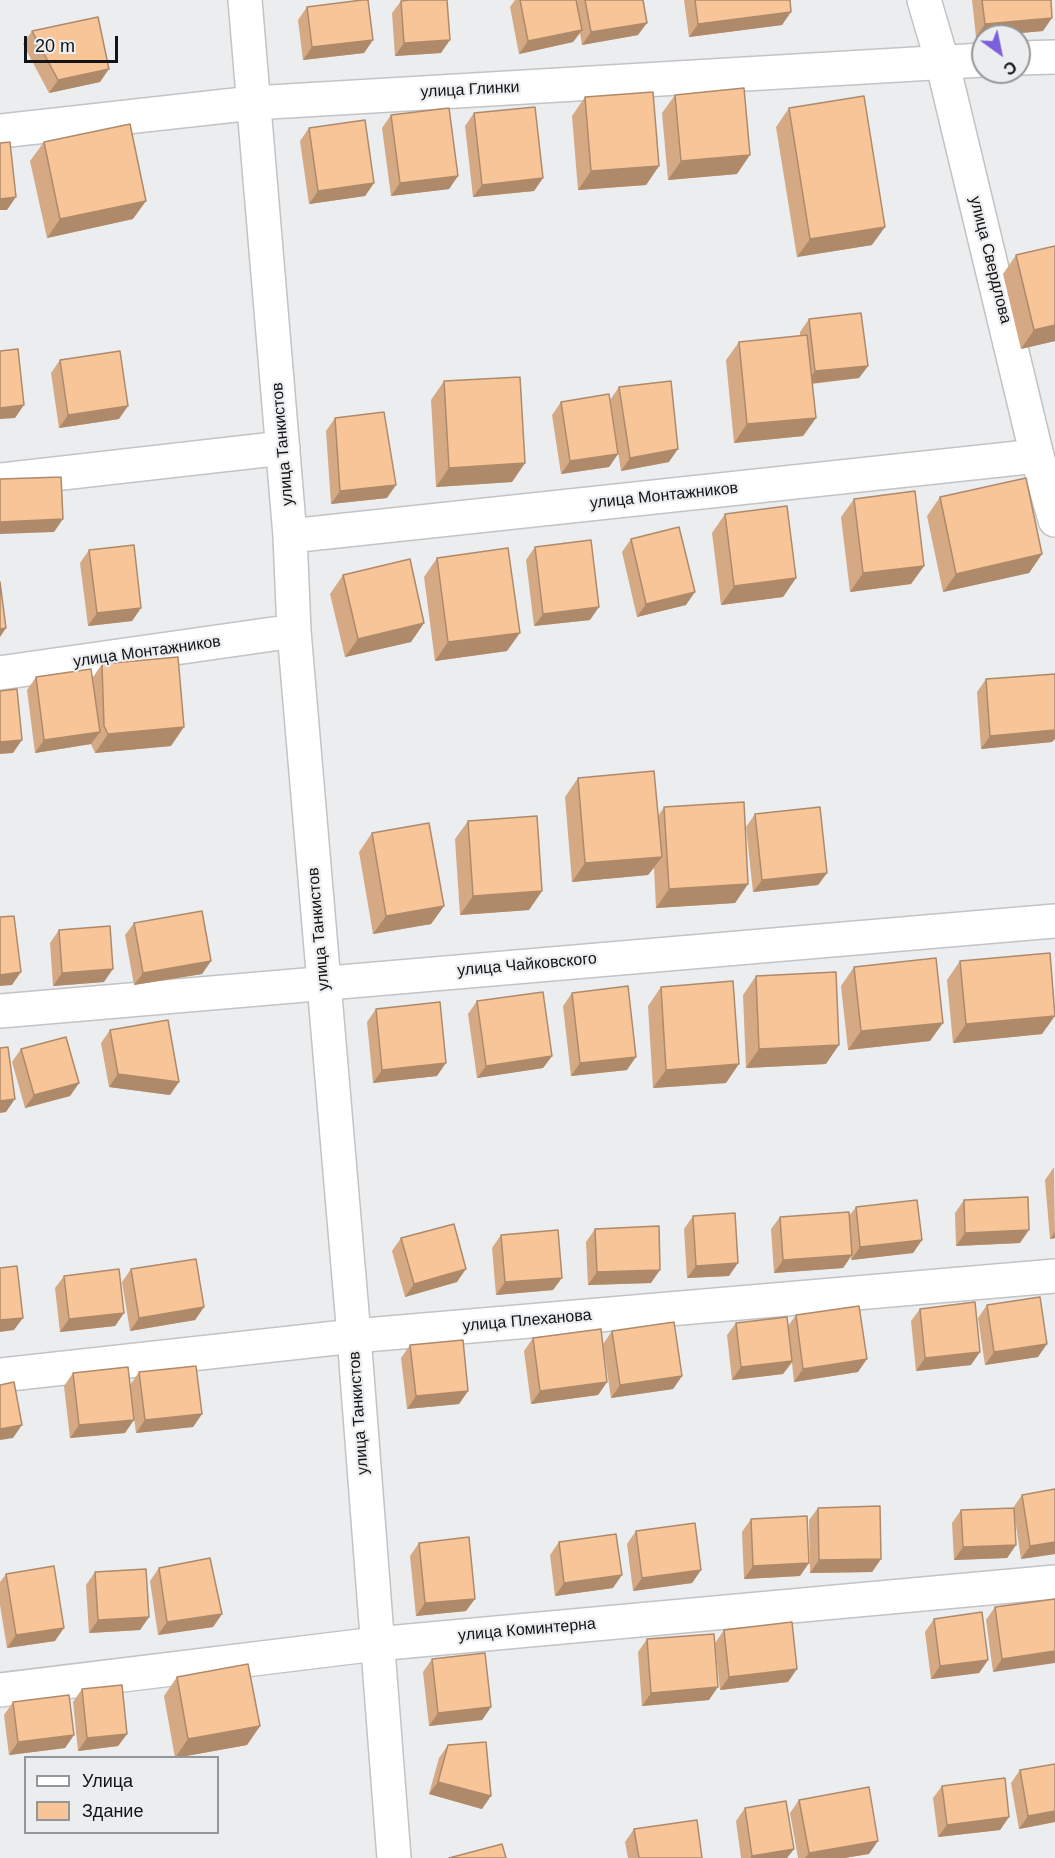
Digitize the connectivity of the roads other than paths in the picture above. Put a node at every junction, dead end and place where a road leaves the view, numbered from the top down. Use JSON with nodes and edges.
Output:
{"nodes":[{"id":1,"x":245,"y":0,"type":"edge"},
{"id":2,"x":924,"y":0,"type":"edge"},
{"id":3,"x":1055,"y":57,"type":"edge"},
{"id":4,"x":1031,"y":58,"type":"edge"},
{"id":5,"x":971,"y":60,"type":"edge"},
{"id":6,"x":942,"y":61,"type":"junction"},
{"id":7,"x":253,"y":103,"type":"junction"},
{"id":8,"x":0,"y":131,"type":"edge"},
{"id":9,"x":283,"y":448,"type":"junction"},
{"id":10,"x":1045,"y":471,"type":"edge"},
{"id":11,"x":0,"y":480,"type":"edge"},
{"id":12,"x":1055,"y":520,"type":"edge"},
{"id":13,"x":290,"y":536,"type":"junction"},
{"id":14,"x":294,"y":631,"type":"junction"},
{"id":15,"x":0,"y":673,"type":"edge"},
{"id":16,"x":1055,"y":921,"type":"edge"},
{"id":17,"x":323,"y":982,"type":"junction"},
{"id":18,"x":0,"y":1011,"type":"edge"},
{"id":19,"x":1055,"y":1276,"type":"edge"},
{"id":20,"x":354,"y":1336,"type":"junction"},
{"id":21,"x":0,"y":1375,"type":"edge"},
{"id":22,"x":1055,"y":1582,"type":"edge"},
{"id":23,"x":376,"y":1644,"type":"junction"},
{"id":24,"x":0,"y":1690,"type":"edge"},
{"id":25,"x":394,"y":1858,"type":"edge"}],
"edges":[{"from":1,"to":7,"type":"street","name":"улица Танкистов"},
{"from":2,"to":6,"type":"street","name":"улица Свердлова"},
{"from":3,"to":4,"type":"street"},
{"from":5,"to":6,"type":"street","name":"улица Глинки"},
{"from":6,"to":7,"type":"street","name":"улица Глинки"},
{"from":6,"to":10,"type":"street","name":"улица Свердлова"},
{"from":7,"to":8,"type":"street","name":"улица Глинки"},
{"from":7,"to":9,"type":"street","name":"улица Танкистов"},
{"from":9,"to":11,"type":"street"},
{"from":9,"to":13,"type":"street","name":"улица Танкистов"},
{"from":10,"to":12,"type":"street","name":"улица Свердлова"},
{"from":10,"to":13,"type":"street","name":"улица Монтажников"},
{"from":13,"to":14,"type":"street","name":"улица Танкистов"},
{"from":14,"to":15,"type":"street","name":"улица Монтажников"},
{"from":14,"to":17,"type":"street","name":"улица Танкистов"},
{"from":16,"to":17,"type":"street","name":"улица Чайковского"},
{"from":17,"to":18,"type":"street","name":"улица Чайковского"},
{"from":17,"to":20,"type":"street","name":"улица Танкистов"},
{"from":19,"to":20,"type":"street","name":"улица Плеханова"},
{"from":20,"to":21,"type":"street","name":"улица Плеханова"},
{"from":20,"to":23,"type":"street","name":"улица Танкистов"},
{"from":22,"to":23,"type":"street","name":"улица Коминтерна"},
{"from":23,"to":24,"type":"street","name":"улица Коминтерна"},
{"from":23,"to":25,"type":"street","name":"улица Танкистов"}]}
